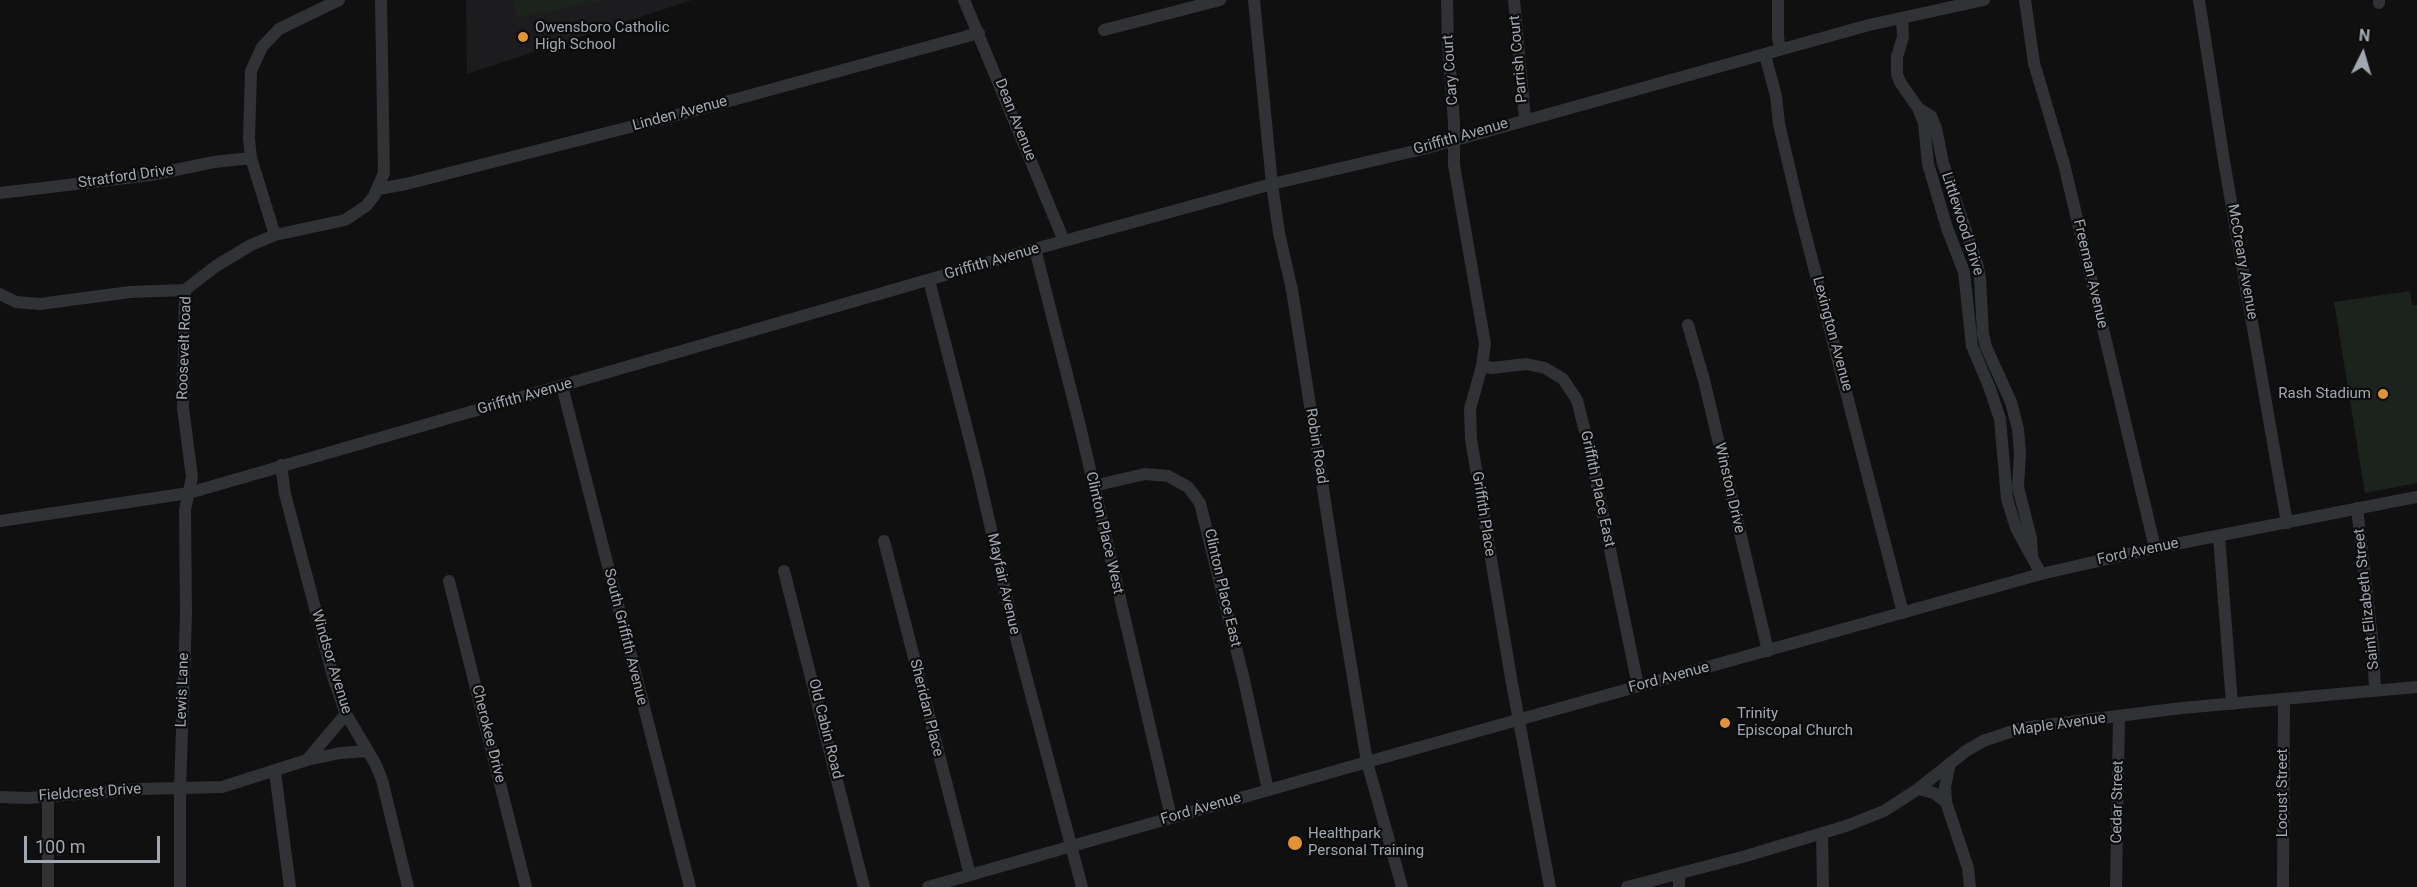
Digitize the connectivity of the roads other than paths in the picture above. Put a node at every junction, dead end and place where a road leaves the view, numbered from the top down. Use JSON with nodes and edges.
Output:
{"nodes":[{"id":1,"x":339,"y":0,"type":"edge"},
{"id":2,"x":381,"y":0,"type":"edge"},
{"id":3,"x":964,"y":0,"type":"edge"},
{"id":4,"x":1220,"y":0,"type":"edge"},
{"id":5,"x":1254,"y":0,"type":"edge"},
{"id":6,"x":1447,"y":0,"type":"edge"},
{"id":7,"x":1514,"y":0,"type":"edge"},
{"id":8,"x":1778,"y":0,"type":"edge"},
{"id":9,"x":1984,"y":0,"type":"edge"},
{"id":10,"x":2025,"y":0,"type":"edge"},
{"id":11,"x":2199,"y":0,"type":"edge"},
{"id":12,"x":1902,"y":19,"type":"junction"},
{"id":13,"x":1104,"y":30,"type":"dead end"},
{"id":14,"x":980,"y":33,"type":"junction"},
{"id":15,"x":1780,"y":51,"type":"junction"},
{"id":16,"x":1765,"y":54,"type":"junction"},
{"id":17,"x":1525,"y":119,"type":"junction"},
{"id":18,"x":1453,"y":140,"type":"junction"},
{"id":19,"x":251,"y":158,"type":"junction"},
{"id":20,"x":1272,"y":184,"type":"junction"},
{"id":21,"x":378,"y":189,"type":"junction"},
{"id":22,"x":0,"y":193,"type":"edge"},
{"id":23,"x":275,"y":235,"type":"junction"},
{"id":24,"x":1064,"y":242,"type":"junction"},
{"id":25,"x":1035,"y":249,"type":"junction"},
{"id":26,"x":929,"y":280,"type":"junction"},
{"id":27,"x":185,"y":290,"type":"junction"},
{"id":28,"x":0,"y":294,"type":"edge"},
{"id":29,"x":1688,"y":325,"type":"dead end"},
{"id":30,"x":1482,"y":366,"type":"junction"},
{"id":31,"x":562,"y":386,"type":"junction"},
{"id":32,"x":281,"y":465,"type":"junction"},
{"id":33,"x":1093,"y":486,"type":"junction"},
{"id":34,"x":189,"y":494,"type":"junction"},
{"id":35,"x":2417,"y":498,"type":"edge"},
{"id":36,"x":2356,"y":508,"type":"junction"},
{"id":37,"x":0,"y":521,"type":"edge"},
{"id":38,"x":2287,"y":523,"type":"junction"},
{"id":39,"x":2219,"y":536,"type":"junction"},
{"id":40,"x":884,"y":541,"type":"dead end"},
{"id":41,"x":2155,"y":548,"type":"junction"},
{"id":42,"x":784,"y":571,"type":"dead end"},
{"id":43,"x":2041,"y":574,"type":"junction"},
{"id":44,"x":449,"y":581,"type":"dead end"},
{"id":45,"x":1903,"y":614,"type":"junction"},
{"id":46,"x":1768,"y":651,"type":"junction"},
{"id":47,"x":1638,"y":687,"type":"junction"},
{"id":48,"x":2417,"y":687,"type":"edge"},
{"id":49,"x":2375,"y":690,"type":"junction"},
{"id":50,"x":2284,"y":699,"type":"junction"},
{"id":51,"x":2232,"y":704,"type":"junction"},
{"id":52,"x":346,"y":714,"type":"junction"},
{"id":53,"x":2119,"y":716,"type":"junction"},
{"id":54,"x":1520,"y":719,"type":"junction"},
{"id":55,"x":368,"y":751,"type":"junction"},
{"id":56,"x":307,"y":760,"type":"junction"},
{"id":57,"x":1367,"y":762,"type":"junction"},
{"id":58,"x":1950,"y":763,"type":"junction"},
{"id":59,"x":275,"y":772,"type":"junction"},
{"id":60,"x":180,"y":789,"type":"junction"},
{"id":61,"x":1918,"y":789,"type":"junction"},
{"id":62,"x":1268,"y":790,"type":"junction"},
{"id":63,"x":48,"y":796,"type":"junction"},
{"id":64,"x":0,"y":797,"type":"edge"},
{"id":65,"x":1946,"y":802,"type":"junction"},
{"id":66,"x":1171,"y":818,"type":"junction"},
{"id":67,"x":1822,"y":833,"type":"junction"},
{"id":68,"x":1071,"y":846,"type":"junction"},
{"id":69,"x":970,"y":875,"type":"junction"},
{"id":70,"x":1678,"y":880,"type":"edge"},
{"id":71,"x":946,"y":884,"type":"edge"},
{"id":72,"x":48,"y":887,"type":"edge"},
{"id":73,"x":180,"y":887,"type":"edge"},
{"id":74,"x":290,"y":887,"type":"edge"},
{"id":75,"x":408,"y":887,"type":"edge"},
{"id":76,"x":526,"y":887,"type":"edge"},
{"id":77,"x":690,"y":887,"type":"edge"},
{"id":78,"x":864,"y":887,"type":"edge"},
{"id":79,"x":928,"y":887,"type":"edge"},
{"id":80,"x":1082,"y":887,"type":"edge"},
{"id":81,"x":1402,"y":887,"type":"edge"},
{"id":82,"x":1550,"y":887,"type":"edge"},
{"id":83,"x":1627,"y":887,"type":"edge"},
{"id":84,"x":1823,"y":887,"type":"edge"},
{"id":85,"x":1970,"y":887,"type":"edge"},
{"id":86,"x":2115,"y":887,"type":"edge"},
{"id":87,"x":2283,"y":887,"type":"edge"}],
"edges":[{"from":1,"to":19,"type":"street"},
{"from":2,"to":21,"type":"street"},
{"from":3,"to":14,"type":"street","name":"Dean Avenue"},
{"from":4,"to":13,"type":"street"},
{"from":5,"to":20,"type":"street","name":"Robin Road"},
{"from":6,"to":18,"type":"street","name":"Cary Court"},
{"from":7,"to":17,"type":"street","name":"Parrish Court"},
{"from":8,"to":15,"type":"street"},
{"from":9,"to":12,"type":"street","name":"Griffith Avenue"},
{"from":10,"to":41,"type":"street","name":"Freeman Avenue"},
{"from":11,"to":38,"type":"street","name":"McCreary Avenue"},
{"from":12,"to":15,"type":"street","name":"Griffith Avenue"},
{"from":12,"to":43,"type":"street","name":"Littlewood Drive"},
{"from":14,"to":21,"type":"street","name":"Linden Avenue"},
{"from":14,"to":24,"type":"street","name":"Dean Avenue"},
{"from":15,"to":16,"type":"street","name":"Griffith Avenue"},
{"from":16,"to":17,"type":"street","name":"Griffith Avenue"},
{"from":16,"to":45,"type":"street","name":"Lexington Avenue"},
{"from":17,"to":18,"type":"street","name":"Griffith Avenue"},
{"from":18,"to":20,"type":"street","name":"Griffith Avenue"},
{"from":18,"to":30,"type":"street","name":"Griffith Place"},
{"from":19,"to":22,"type":"street","name":"Stratford Drive"},
{"from":19,"to":23,"type":"street"},
{"from":20,"to":24,"type":"street","name":"Griffith Avenue"},
{"from":20,"to":57,"type":"street","name":"Robin Road"},
{"from":21,"to":23,"type":"street","name":"Roosevelt Road"},
{"from":23,"to":27,"type":"street","name":"Roosevelt Road"},
{"from":24,"to":25,"type":"street","name":"Griffith Avenue"},
{"from":25,"to":26,"type":"street","name":"Griffith Avenue"},
{"from":25,"to":33,"type":"street","name":"Clinton Place West"},
{"from":26,"to":31,"type":"street","name":"Griffith Avenue"},
{"from":26,"to":68,"type":"street","name":"Mayfair Avenue"},
{"from":27,"to":28,"type":"street"},
{"from":27,"to":34,"type":"street","name":"Roosevelt Road"},
{"from":29,"to":46,"type":"street","name":"Winston Drive"},
{"from":30,"to":47,"type":"street","name":"Griffith Place East"},
{"from":30,"to":54,"type":"street","name":"Griffith Place"},
{"from":31,"to":32,"type":"street","name":"Griffith Avenue"},
{"from":31,"to":77,"type":"street","name":"South Griffith Avenue"},
{"from":32,"to":34,"type":"street","name":"Griffith Avenue"},
{"from":32,"to":52,"type":"street","name":"Windsor Avenue"},
{"from":33,"to":62,"type":"street","name":"Clinton Place East"},
{"from":33,"to":66,"type":"street","name":"Clinton Place West"},
{"from":34,"to":37,"type":"street","name":"Griffith Avenue"},
{"from":34,"to":60,"type":"street","name":"Lewis Lane"},
{"from":35,"to":36,"type":"street","name":"Ford Avenue"},
{"from":36,"to":38,"type":"street","name":"Ford Avenue"},
{"from":36,"to":49,"type":"street","name":"Saint Elizabeth Street"},
{"from":38,"to":39,"type":"street","name":"Ford Avenue"},
{"from":39,"to":41,"type":"street","name":"Ford Avenue"},
{"from":39,"to":51,"type":"street"},
{"from":40,"to":69,"type":"street","name":"Sheridan Place"},
{"from":41,"to":43,"type":"street","name":"Ford Avenue"},
{"from":42,"to":78,"type":"street","name":"Old Cabin Road"},
{"from":43,"to":45,"type":"street","name":"Ford Avenue"},
{"from":44,"to":76,"type":"street","name":"Cherokee Drive"},
{"from":45,"to":46,"type":"street","name":"Ford Avenue"},
{"from":46,"to":47,"type":"street","name":"Ford Avenue"},
{"from":47,"to":54,"type":"street","name":"Ford Avenue"},
{"from":48,"to":49,"type":"street","name":"Maple Avenue"},
{"from":49,"to":50,"type":"street","name":"Maple Avenue"},
{"from":50,"to":51,"type":"street","name":"Maple Avenue"},
{"from":50,"to":87,"type":"street","name":"Locust Street"},
{"from":51,"to":53,"type":"street","name":"Maple Avenue"},
{"from":52,"to":55,"type":"street","name":"Windsor Avenue"},
{"from":52,"to":56,"type":"street"},
{"from":53,"to":58,"type":"street","name":"Maple Avenue"},
{"from":53,"to":86,"type":"street","name":"Cedar Street"},
{"from":54,"to":57,"type":"street","name":"Ford Avenue"},
{"from":54,"to":82,"type":"street","name":"Griffith Place"},
{"from":55,"to":56,"type":"street","name":"Fieldcrest Drive"},
{"from":55,"to":75,"type":"street","name":"Windsor Avenue"},
{"from":56,"to":59,"type":"street","name":"Fieldcrest Drive"},
{"from":57,"to":62,"type":"street","name":"Ford Avenue"},
{"from":57,"to":81,"type":"street","name":"Robin Road"},
{"from":58,"to":61,"type":"street","name":"Maple Avenue"},
{"from":58,"to":65,"type":"street"},
{"from":59,"to":60,"type":"street","name":"Fieldcrest Drive"},
{"from":59,"to":74,"type":"street"},
{"from":60,"to":63,"type":"street","name":"Fieldcrest Drive"},
{"from":60,"to":73,"type":"street","name":"Lewis Lane"},
{"from":61,"to":65,"type":"street"},
{"from":61,"to":67,"type":"street","name":"Maple Avenue"},
{"from":62,"to":66,"type":"street","name":"Ford Avenue"},
{"from":63,"to":64,"type":"street","name":"Fieldcrest Drive"},
{"from":63,"to":72,"type":"street"},
{"from":65,"to":85,"type":"street"},
{"from":66,"to":68,"type":"street","name":"Ford Avenue"},
{"from":67,"to":70,"type":"street","name":"Maple Avenue"},
{"from":67,"to":84,"type":"street"},
{"from":68,"to":69,"type":"street","name":"Ford Avenue"},
{"from":68,"to":80,"type":"street","name":"Mayfair Avenue"},
{"from":69,"to":71,"type":"street","name":"Ford Avenue"},
{"from":70,"to":83,"type":"street","name":"Maple Avenue"},
{"from":71,"to":79,"type":"street","name":"Ford Avenue"}]}
